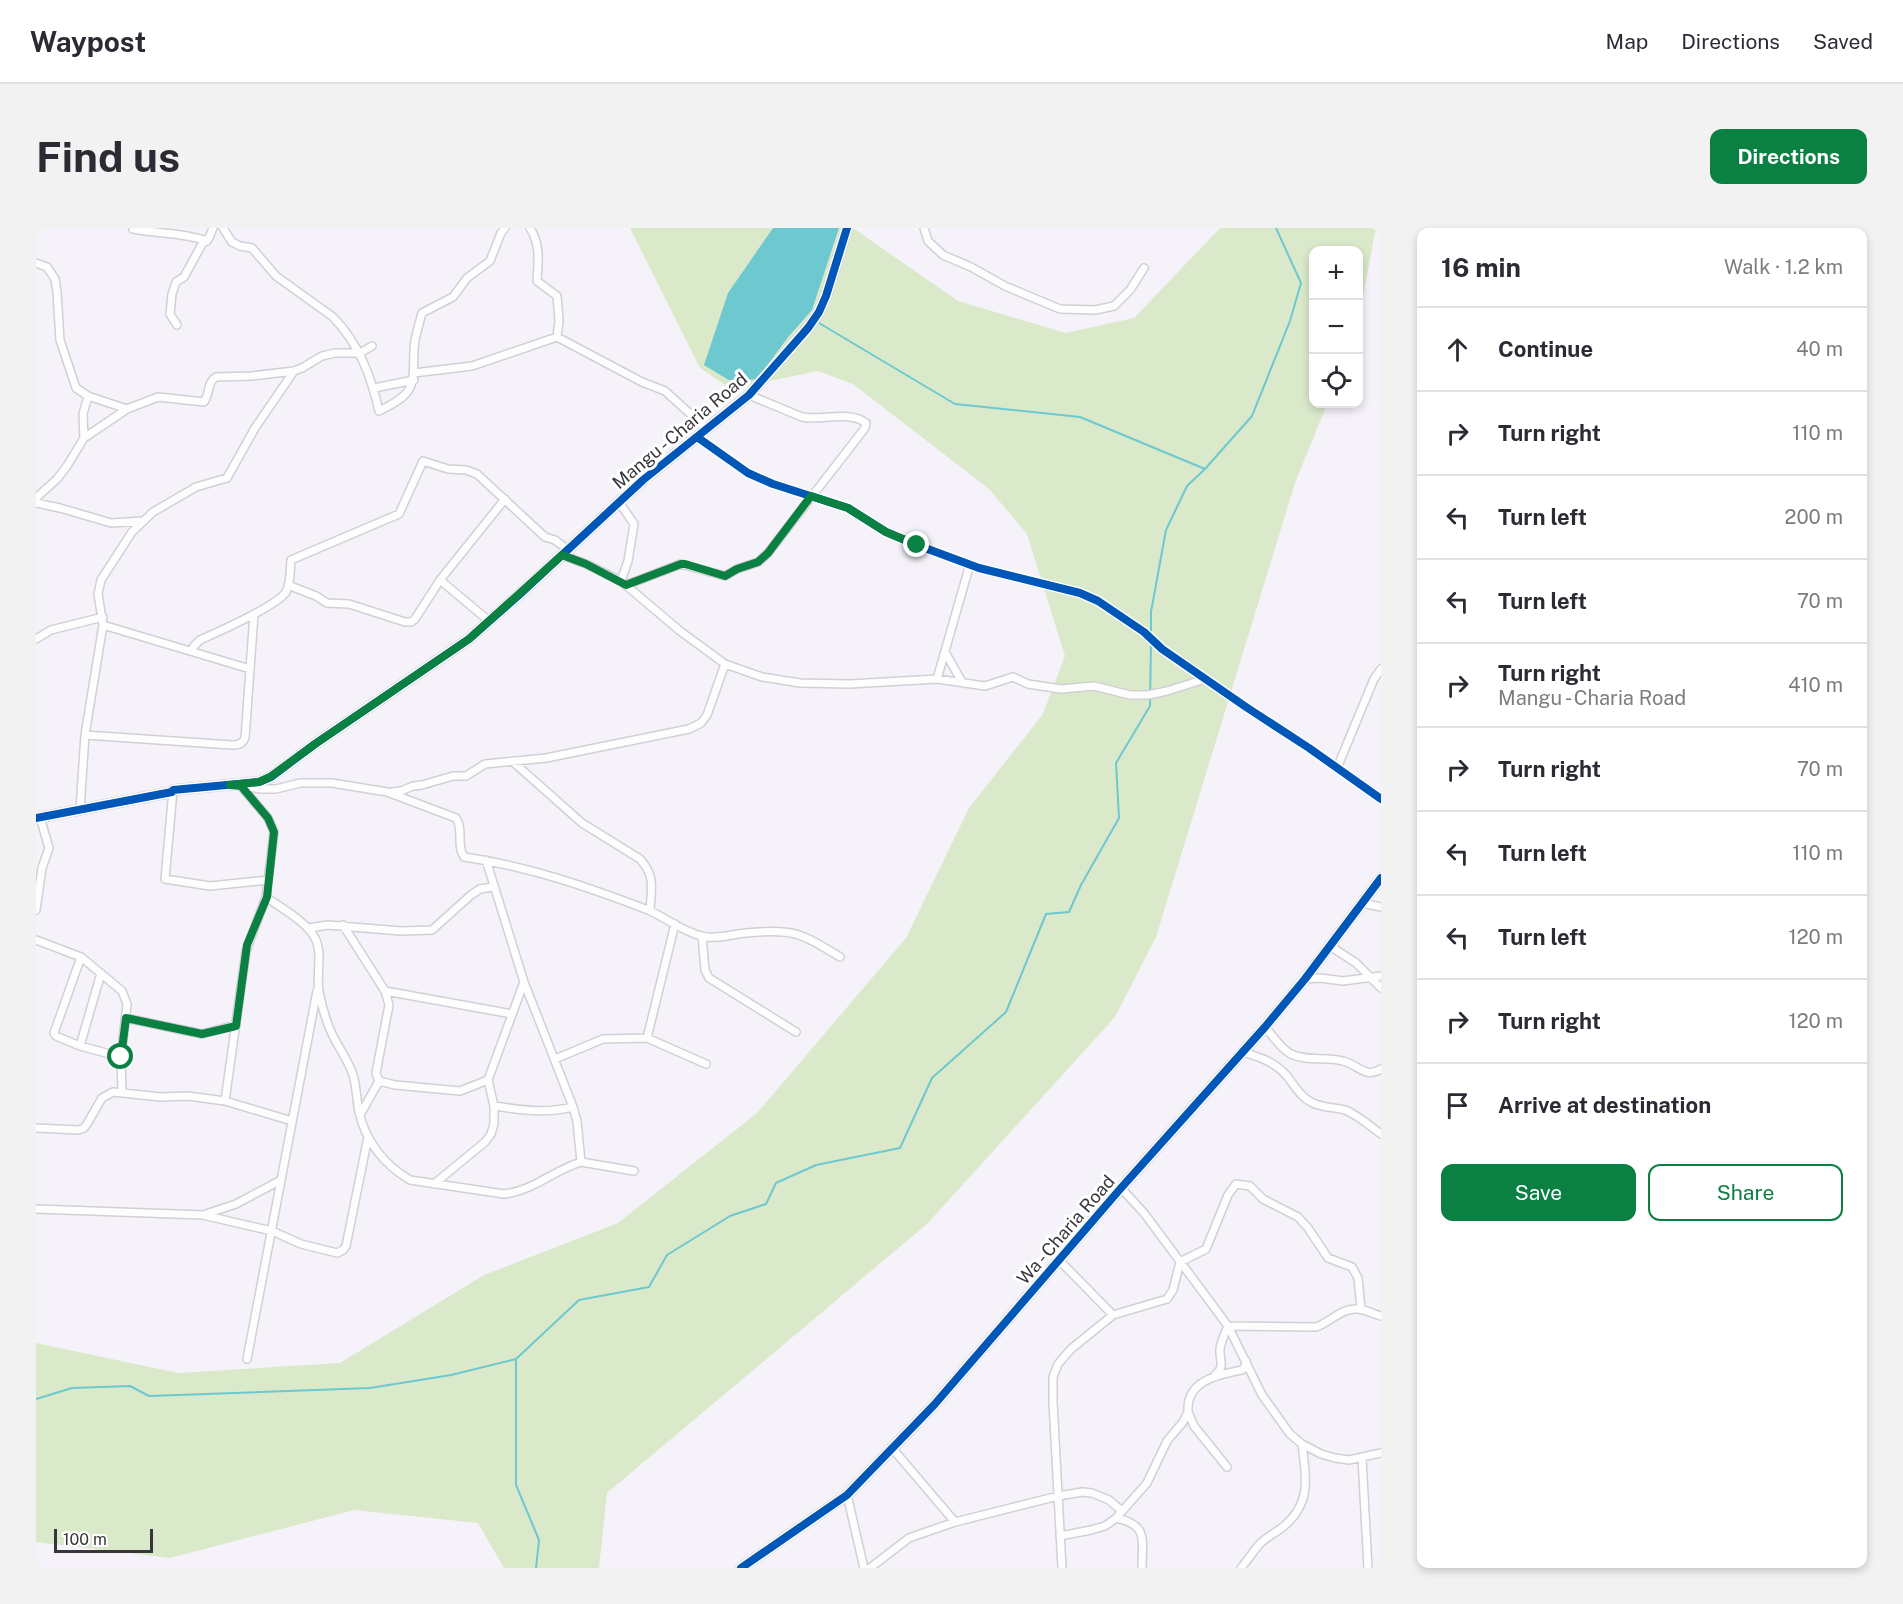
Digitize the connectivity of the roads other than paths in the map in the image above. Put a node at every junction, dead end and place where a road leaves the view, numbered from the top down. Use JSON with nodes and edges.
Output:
{"nodes":[{"id":1,"x":213,"y":228,"type":"edge"},
{"id":2,"x":223,"y":228,"type":"edge"},
{"id":3,"x":505,"y":228,"type":"edge"},
{"id":4,"x":530,"y":228,"type":"edge"},
{"id":5,"x":847,"y":228,"type":"edge"},
{"id":6,"x":924,"y":228,"type":"edge"},
{"id":7,"x":133,"y":229,"type":"edge"},
{"id":8,"x":536,"y":232,"type":"edge"},
{"id":9,"x":207,"y":241,"type":"junction"},
{"id":10,"x":36,"y":264,"type":"edge"},
{"id":11,"x":1144,"y":268,"type":"dead end"},
{"id":12,"x":177,"y":325,"type":"dead end"},
{"id":13,"x":557,"y":337,"type":"junction"},
{"id":14,"x":372,"y":345,"type":"dead end"},
{"id":15,"x":360,"y":353,"type":"junction"},
{"id":16,"x":294,"y":371,"type":"junction"},
{"id":17,"x":414,"y":377,"type":"junction"},
{"id":18,"x":374,"y":388,"type":"junction"},
{"id":19,"x":749,"y":395,"type":"junction"},
{"id":20,"x":88,"y":396,"type":"junction"},
{"id":21,"x":127,"y":409,"type":"junction"},
{"id":22,"x":706,"y":429,"type":"junction"},
{"id":23,"x":697,"y":437,"type":"junction"},
{"id":24,"x":84,"y":438,"type":"junction"},
{"id":25,"x":811,"y":496,"type":"junction"},
{"id":26,"x":36,"y":498,"type":"edge"},
{"id":27,"x":505,"y":499,"type":"junction"},
{"id":28,"x":619,"y":502,"type":"junction"},
{"id":29,"x":36,"y":503,"type":"edge"},
{"id":30,"x":142,"y":520,"type":"junction"},
{"id":31,"x":565,"y":553,"type":"junction"},
{"id":32,"x":970,"y":564,"type":"junction"},
{"id":33,"x":440,"y":580,"type":"junction"},
{"id":34,"x":623,"y":583,"type":"junction"},
{"id":35,"x":288,"y":585,"type":"junction"},
{"id":36,"x":254,"y":614,"type":"junction"},
{"id":37,"x":103,"y":621,"type":"junction"},
{"id":38,"x":489,"y":621,"type":"junction"},
{"id":39,"x":36,"y":639,"type":"edge"},
{"id":40,"x":192,"y":650,"type":"junction"},
{"id":41,"x":945,"y":652,"type":"junction"},
{"id":42,"x":725,"y":664,"type":"junction"},
{"id":43,"x":250,"y":669,"type":"junction"},
{"id":44,"x":1381,"y":669,"type":"edge"},
{"id":45,"x":938,"y":679,"type":"junction"},
{"id":46,"x":1205,"y":679,"type":"junction"},
{"id":47,"x":962,"y":682,"type":"junction"},
{"id":48,"x":85,"y":735,"type":"junction"},
{"id":49,"x":512,"y":761,"type":"junction"},
{"id":50,"x":1337,"y":768,"type":"junction"},
{"id":51,"x":230,"y":785,"type":"junction"},
{"id":52,"x":241,"y":786,"type":"junction"},
{"id":53,"x":173,"y":790,"type":"junction"},
{"id":54,"x":387,"y":792,"type":"junction"},
{"id":55,"x":1381,"y":799,"type":"edge"},
{"id":56,"x":80,"y":808,"type":"junction"},
{"id":57,"x":38,"y":818,"type":"edge"},
{"id":58,"x":486,"y":860,"type":"junction"},
{"id":59,"x":1381,"y":878,"type":"edge"},
{"id":60,"x":268,"y":880,"type":"junction"},
{"id":61,"x":493,"y":886,"type":"junction"},
{"id":62,"x":267,"y":897,"type":"junction"},
{"id":63,"x":1362,"y":903,"type":"junction"},
{"id":64,"x":1381,"y":907,"type":"edge"},
{"id":65,"x":36,"y":910,"type":"edge"},
{"id":66,"x":650,"y":911,"type":"junction"},
{"id":67,"x":675,"y":924,"type":"junction"},
{"id":68,"x":343,"y":925,"type":"junction"},
{"id":69,"x":309,"y":928,"type":"junction"},
{"id":70,"x":702,"y":936,"type":"junction"},
{"id":71,"x":36,"y":940,"type":"edge"},
{"id":72,"x":1330,"y":946,"type":"junction"},
{"id":73,"x":81,"y":957,"type":"junction"},
{"id":74,"x":840,"y":957,"type":"dead end"},
{"id":75,"x":101,"y":972,"type":"junction"},
{"id":76,"x":1381,"y":976,"type":"edge"},
{"id":77,"x":1370,"y":978,"type":"junction"},
{"id":78,"x":1305,"y":979,"type":"junction"},
{"id":79,"x":524,"y":982,"type":"junction"},
{"id":80,"x":318,"y":985,"type":"junction"},
{"id":81,"x":1381,"y":988,"type":"edge"},
{"id":82,"x":385,"y":991,"type":"junction"},
{"id":83,"x":512,"y":1014,"type":"junction"},
{"id":84,"x":126,"y":1018,"type":"junction"},
{"id":85,"x":236,"y":1026,"type":"junction"},
{"id":86,"x":1265,"y":1027,"type":"junction"},
{"id":87,"x":796,"y":1032,"type":"dead end"},
{"id":88,"x":646,"y":1038,"type":"junction"},
{"id":89,"x":80,"y":1046,"type":"junction"},
{"id":90,"x":1242,"y":1052,"type":"junction"},
{"id":91,"x":121,"y":1057,"type":"junction"},
{"id":92,"x":555,"y":1059,"type":"junction"},
{"id":93,"x":706,"y":1064,"type":"dead end"},
{"id":94,"x":1381,"y":1069,"type":"edge"},
{"id":95,"x":488,"y":1080,"type":"junction"},
{"id":96,"x":379,"y":1081,"type":"junction"},
{"id":97,"x":122,"y":1093,"type":"junction"},
{"id":98,"x":225,"y":1101,"type":"junction"},
{"id":99,"x":494,"y":1106,"type":"junction"},
{"id":100,"x":573,"y":1107,"type":"junction"},
{"id":101,"x":360,"y":1114,"type":"junction"},
{"id":102,"x":292,"y":1120,"type":"junction"},
{"id":103,"x":36,"y":1128,"type":"edge"},
{"id":104,"x":1381,"y":1134,"type":"edge"},
{"id":105,"x":368,"y":1137,"type":"junction"},
{"id":106,"x":581,"y":1161,"type":"junction"},
{"id":107,"x":634,"y":1171,"type":"dead end"},
{"id":108,"x":281,"y":1180,"type":"junction"},
{"id":109,"x":434,"y":1184,"type":"junction"},
{"id":110,"x":1121,"y":1188,"type":"junction"},
{"id":111,"x":36,"y":1209,"type":"edge"},
{"id":112,"x":203,"y":1215,"type":"junction"},
{"id":113,"x":272,"y":1231,"type":"junction"},
{"id":114,"x":1059,"y":1260,"type":"junction"},
{"id":115,"x":1179,"y":1262,"type":"junction"},
{"id":116,"x":1361,"y":1309,"type":"junction"},
{"id":117,"x":1113,"y":1315,"type":"junction"},
{"id":118,"x":1381,"y":1316,"type":"edge"},
{"id":119,"x":1228,"y":1326,"type":"junction"},
{"id":120,"x":247,"y":1359,"type":"dead end"},
{"id":121,"x":1246,"y":1361,"type":"junction"},
{"id":122,"x":1215,"y":1375,"type":"junction"},
{"id":123,"x":1188,"y":1412,"type":"junction"},
{"id":124,"x":1302,"y":1444,"type":"junction"},
{"id":125,"x":892,"y":1448,"type":"junction"},
{"id":126,"x":1381,"y":1453,"type":"edge"},
{"id":127,"x":1362,"y":1458,"type":"junction"},
{"id":128,"x":1227,"y":1467,"type":"dead end"},
{"id":129,"x":847,"y":1495,"type":"junction"},
{"id":130,"x":1058,"y":1496,"type":"junction"},
{"id":131,"x":1122,"y":1511,"type":"junction"},
{"id":132,"x":1116,"y":1518,"type":"junction"},
{"id":133,"x":955,"y":1522,"type":"junction"},
{"id":134,"x":1060,"y":1536,"type":"junction"},
{"id":135,"x":741,"y":1568,"type":"edge"},
{"id":136,"x":864,"y":1568,"type":"edge"},
{"id":137,"x":870,"y":1568,"type":"edge"},
{"id":138,"x":1062,"y":1568,"type":"edge"},
{"id":139,"x":1142,"y":1568,"type":"edge"},
{"id":140,"x":1241,"y":1568,"type":"edge"},
{"id":141,"x":1368,"y":1568,"type":"edge"}],
"edges":[{"from":1,"to":9,"type":"street"},
{"from":2,"to":15,"type":"street"},
{"from":3,"to":17,"type":"street"},
{"from":4,"to":8,"type":"street"},
{"from":5,"to":19,"type":"street","name":"Mangu - Charia Road"},
{"from":6,"to":11,"type":"street"},
{"from":7,"to":9,"type":"street"},
{"from":8,"to":13,"type":"street"},
{"from":9,"to":12,"type":"street"},
{"from":10,"to":20,"type":"street"},
{"from":13,"to":17,"type":"street"},
{"from":13,"to":22,"type":"street"},
{"from":14,"to":15,"type":"street"},
{"from":15,"to":16,"type":"street"},
{"from":15,"to":18,"type":"street"},
{"from":16,"to":21,"type":"street"},
{"from":16,"to":30,"type":"street"},
{"from":17,"to":18,"type":"street"},
{"from":17,"to":18,"type":"street"},
{"from":19,"to":22,"type":"street","name":"Mangu - Charia Road"},
{"from":19,"to":25,"type":"street"},
{"from":20,"to":21,"type":"street"},
{"from":20,"to":24,"type":"street"},
{"from":21,"to":24,"type":"street"},
{"from":22,"to":23,"type":"street","name":"Mangu - Charia Road"},
{"from":23,"to":25,"type":"street"},
{"from":23,"to":28,"type":"street","name":"Mangu - Charia Road"},
{"from":24,"to":26,"type":"street"},
{"from":25,"to":32,"type":"street"},
{"from":25,"to":34,"type":"street"},
{"from":27,"to":31,"type":"street"},
{"from":27,"to":33,"type":"street"},
{"from":27,"to":35,"type":"street"},
{"from":28,"to":31,"type":"street","name":"Mangu - Charia Road"},
{"from":28,"to":34,"type":"street"},
{"from":29,"to":30,"type":"street"},
{"from":30,"to":37,"type":"street"},
{"from":31,"to":34,"type":"street"},
{"from":31,"to":38,"type":"street","name":"Mangu - Charia Road"},
{"from":32,"to":41,"type":"street"},
{"from":32,"to":46,"type":"street"},
{"from":33,"to":35,"type":"street"},
{"from":33,"to":38,"type":"street"},
{"from":34,"to":42,"type":"street"},
{"from":35,"to":36,"type":"street"},
{"from":36,"to":40,"type":"street"},
{"from":36,"to":43,"type":"street"},
{"from":37,"to":39,"type":"street"},
{"from":37,"to":40,"type":"street"},
{"from":37,"to":48,"type":"street"},
{"from":38,"to":51,"type":"street","name":"Mangu - Charia Road"},
{"from":40,"to":43,"type":"street"},
{"from":41,"to":45,"type":"street"},
{"from":41,"to":47,"type":"street"},
{"from":42,"to":45,"type":"street"},
{"from":42,"to":49,"type":"street"},
{"from":43,"to":48,"type":"street"},
{"from":44,"to":50,"type":"street"},
{"from":45,"to":47,"type":"street"},
{"from":46,"to":47,"type":"street"},
{"from":46,"to":50,"type":"street"},
{"from":48,"to":56,"type":"street"},
{"from":49,"to":54,"type":"street"},
{"from":49,"to":66,"type":"street"},
{"from":50,"to":55,"type":"street"},
{"from":51,"to":52,"type":"street"},
{"from":51,"to":53,"type":"street","name":"Mangu - Charia Road"},
{"from":52,"to":54,"type":"street"},
{"from":52,"to":60,"type":"street"},
{"from":53,"to":56,"type":"street","name":"Mangu - Charia Road"},
{"from":53,"to":60,"type":"street"},
{"from":54,"to":58,"type":"street"},
{"from":56,"to":57,"type":"street","name":"Mangu - Charia Road"},
{"from":57,"to":65,"type":"street"},
{"from":58,"to":61,"type":"street"},
{"from":58,"to":66,"type":"street"},
{"from":59,"to":63,"type":"street","name":"Wa - Charia Road"},
{"from":60,"to":62,"type":"street"},
{"from":61,"to":68,"type":"street"},
{"from":61,"to":79,"type":"street"},
{"from":62,"to":69,"type":"street"},
{"from":62,"to":85,"type":"street"},
{"from":63,"to":64,"type":"street"},
{"from":63,"to":72,"type":"street","name":"Wa - Charia Road"},
{"from":66,"to":67,"type":"street"},
{"from":67,"to":70,"type":"street"},
{"from":67,"to":88,"type":"street"},
{"from":68,"to":69,"type":"street"},
{"from":68,"to":82,"type":"street"},
{"from":69,"to":80,"type":"street"},
{"from":70,"to":74,"type":"street"},
{"from":70,"to":87,"type":"street"},
{"from":71,"to":73,"type":"street"},
{"from":72,"to":77,"type":"street"},
{"from":72,"to":78,"type":"street","name":"Wa - Charia Road"},
{"from":73,"to":75,"type":"street"},
{"from":73,"to":89,"type":"street"},
{"from":75,"to":84,"type":"street"},
{"from":75,"to":89,"type":"street"},
{"from":76,"to":77,"type":"street"},
{"from":77,"to":78,"type":"street"},
{"from":77,"to":81,"type":"street"},
{"from":78,"to":86,"type":"street","name":"Wa - Charia Road"},
{"from":79,"to":83,"type":"street"},
{"from":79,"to":92,"type":"street"},
{"from":80,"to":101,"type":"street"},
{"from":80,"to":102,"type":"street"},
{"from":82,"to":83,"type":"street"},
{"from":82,"to":96,"type":"street"},
{"from":83,"to":95,"type":"street"},
{"from":84,"to":85,"type":"street"},
{"from":84,"to":91,"type":"street"},
{"from":85,"to":98,"type":"street"},
{"from":86,"to":90,"type":"street","name":"Wa - Charia Road"},
{"from":86,"to":94,"type":"street"},
{"from":88,"to":92,"type":"street"},
{"from":88,"to":93,"type":"street"},
{"from":89,"to":91,"type":"street"},
{"from":90,"to":104,"type":"street"},
{"from":90,"to":110,"type":"street","name":"Wa - Charia Road"},
{"from":91,"to":97,"type":"street"},
{"from":92,"to":100,"type":"street"},
{"from":95,"to":96,"type":"street"},
{"from":95,"to":99,"type":"street"},
{"from":96,"to":101,"type":"street"},
{"from":97,"to":98,"type":"street"},
{"from":97,"to":103,"type":"street"},
{"from":98,"to":102,"type":"street"},
{"from":99,"to":100,"type":"street"},
{"from":99,"to":109,"type":"street"},
{"from":100,"to":106,"type":"street"},
{"from":101,"to":105,"type":"street"},
{"from":102,"to":108,"type":"street"},
{"from":105,"to":109,"type":"street"},
{"from":105,"to":113,"type":"street"},
{"from":106,"to":107,"type":"street"},
{"from":106,"to":109,"type":"street"},
{"from":108,"to":112,"type":"street"},
{"from":108,"to":113,"type":"street"},
{"from":110,"to":114,"type":"street","name":"Wa - Charia Road"},
{"from":110,"to":115,"type":"street"},
{"from":111,"to":112,"type":"street"},
{"from":112,"to":113,"type":"street"},
{"from":113,"to":120,"type":"street"},
{"from":114,"to":117,"type":"street"},
{"from":114,"to":125,"type":"street","name":"Wa - Charia Road"},
{"from":115,"to":116,"type":"street"},
{"from":115,"to":117,"type":"street"},
{"from":115,"to":119,"type":"street"},
{"from":116,"to":118,"type":"street"},
{"from":116,"to":119,"type":"street"},
{"from":117,"to":130,"type":"street"},
{"from":119,"to":121,"type":"street"},
{"from":119,"to":122,"type":"street"},
{"from":121,"to":122,"type":"street"},
{"from":121,"to":124,"type":"street"},
{"from":122,"to":123,"type":"street"},
{"from":123,"to":128,"type":"street"},
{"from":123,"to":131,"type":"street"},
{"from":124,"to":127,"type":"street"},
{"from":124,"to":140,"type":"street"},
{"from":125,"to":129,"type":"street","name":"Wa - Charia Road"},
{"from":125,"to":133,"type":"street"},
{"from":126,"to":127,"type":"street"},
{"from":127,"to":141,"type":"street"},
{"from":129,"to":135,"type":"street","name":"Wa - Charia Road"},
{"from":129,"to":136,"type":"street"},
{"from":130,"to":131,"type":"street"},
{"from":130,"to":133,"type":"street"},
{"from":130,"to":134,"type":"street"},
{"from":131,"to":132,"type":"street"},
{"from":132,"to":134,"type":"street"},
{"from":132,"to":139,"type":"street"},
{"from":133,"to":137,"type":"street"},
{"from":134,"to":138,"type":"street"}]}
